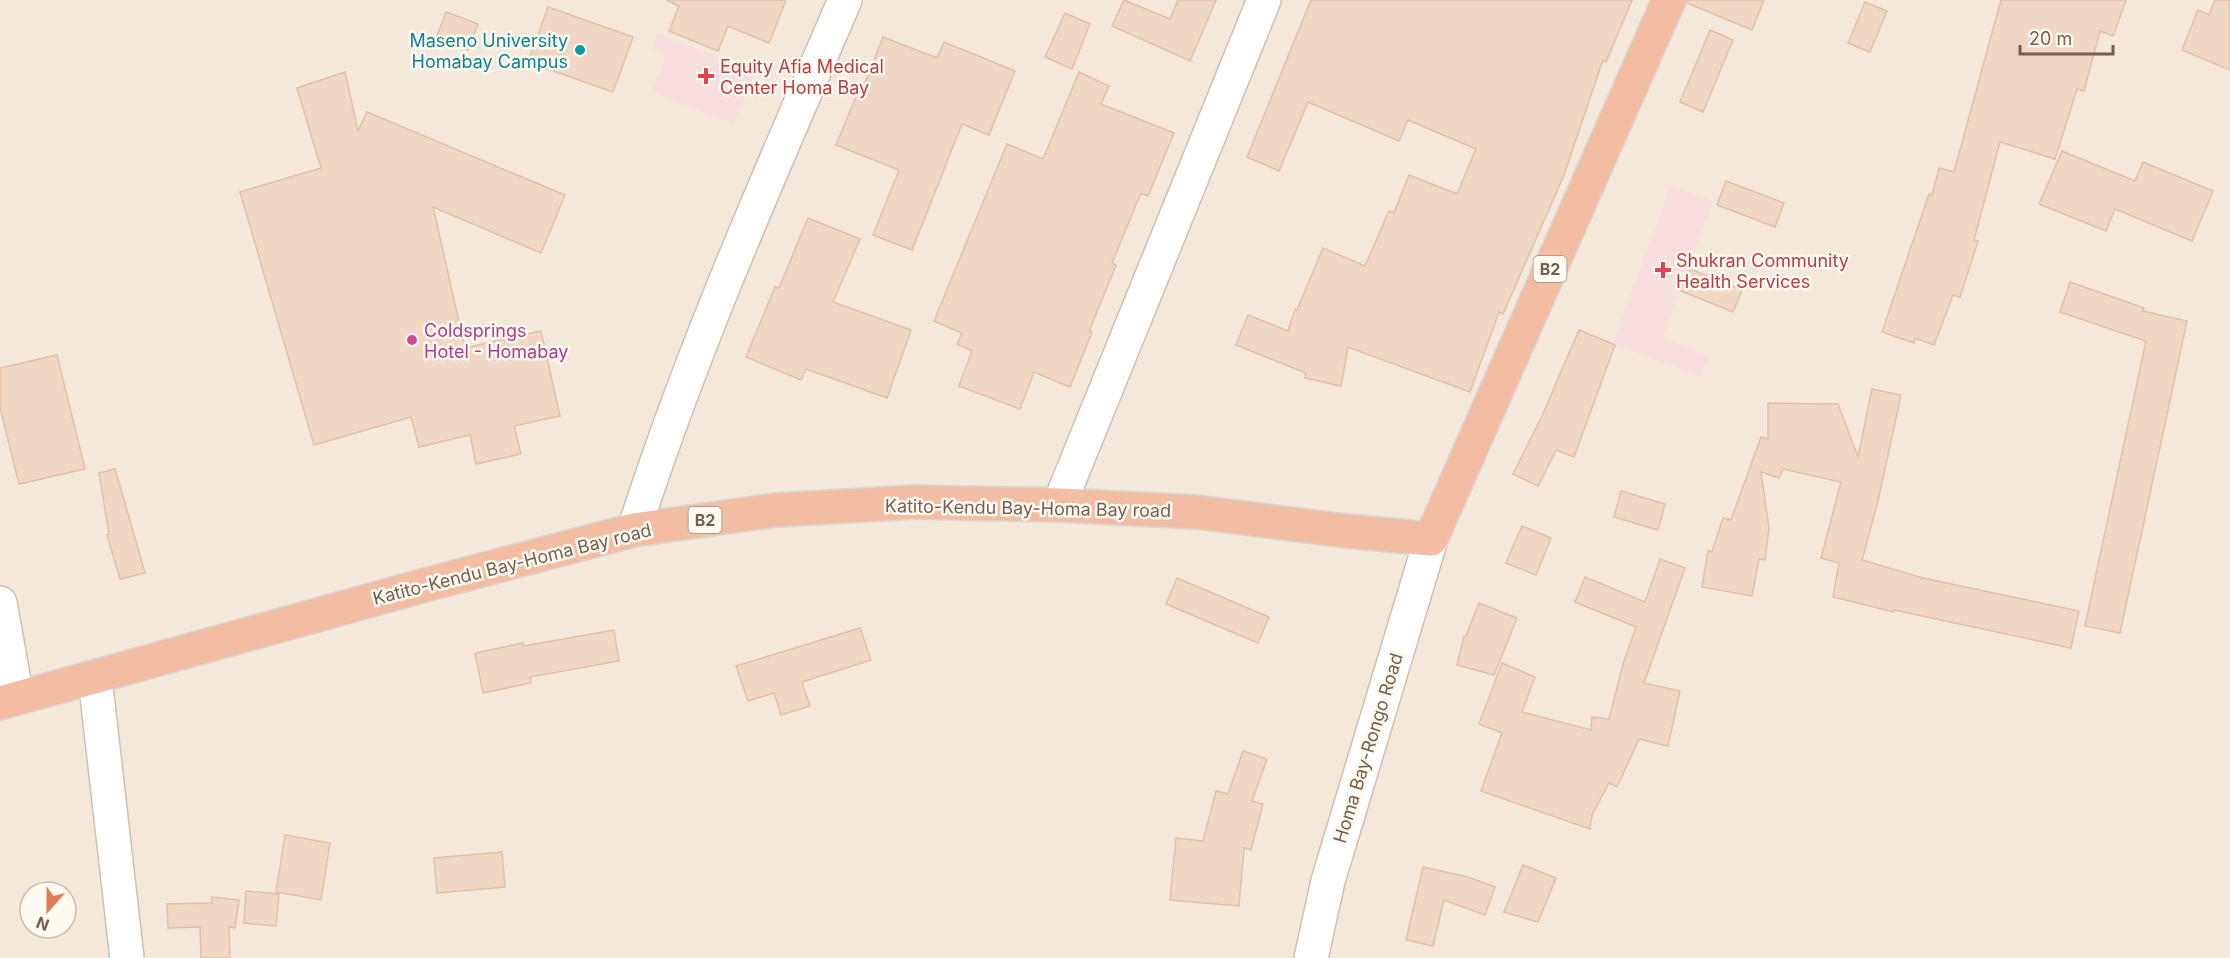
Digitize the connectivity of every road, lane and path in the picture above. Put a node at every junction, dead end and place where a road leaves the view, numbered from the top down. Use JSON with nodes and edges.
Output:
{"nodes":[{"id":1,"x":846,"y":0,"type":"edge"},
{"id":2,"x":1264,"y":0,"type":"edge"},
{"id":3,"x":1669,"y":0,"type":"edge"},
{"id":4,"x":1059,"y":505,"type":"junction"},
{"id":5,"x":634,"y":530,"type":"junction"},
{"id":6,"x":1431,"y":539,"type":"junction"},
{"id":7,"x":0,"y":603,"type":"edge"},
{"id":8,"x":95,"y":678,"type":"junction"},
{"id":9,"x":9,"y":701,"type":"edge"},
{"id":10,"x":128,"y":958,"type":"edge"},
{"id":11,"x":1311,"y":958,"type":"edge"}],
"edges":[{"from":1,"to":5,"type":"street"},
{"from":2,"to":4,"type":"street"},
{"from":3,"to":6,"type":"highway","number":"B2"},
{"from":4,"to":5,"type":"highway","name":"Katito-Kendu Bay-Homa Bay road","number":"B2"},
{"from":4,"to":6,"type":"highway","name":"Katito-Kendu Bay-Homa Bay road","number":"B2"},
{"from":5,"to":8,"type":"highway","name":"Katito-Kendu Bay-Homa Bay road","number":"B2"},
{"from":6,"to":11,"type":"street","name":"Homa Bay-Rongo Road"},
{"from":7,"to":9,"type":"street"},
{"from":8,"to":9,"type":"highway","name":"Katito-Kendu Bay-Homa Bay road","number":"B2"},
{"from":8,"to":10,"type":"street"}]}
